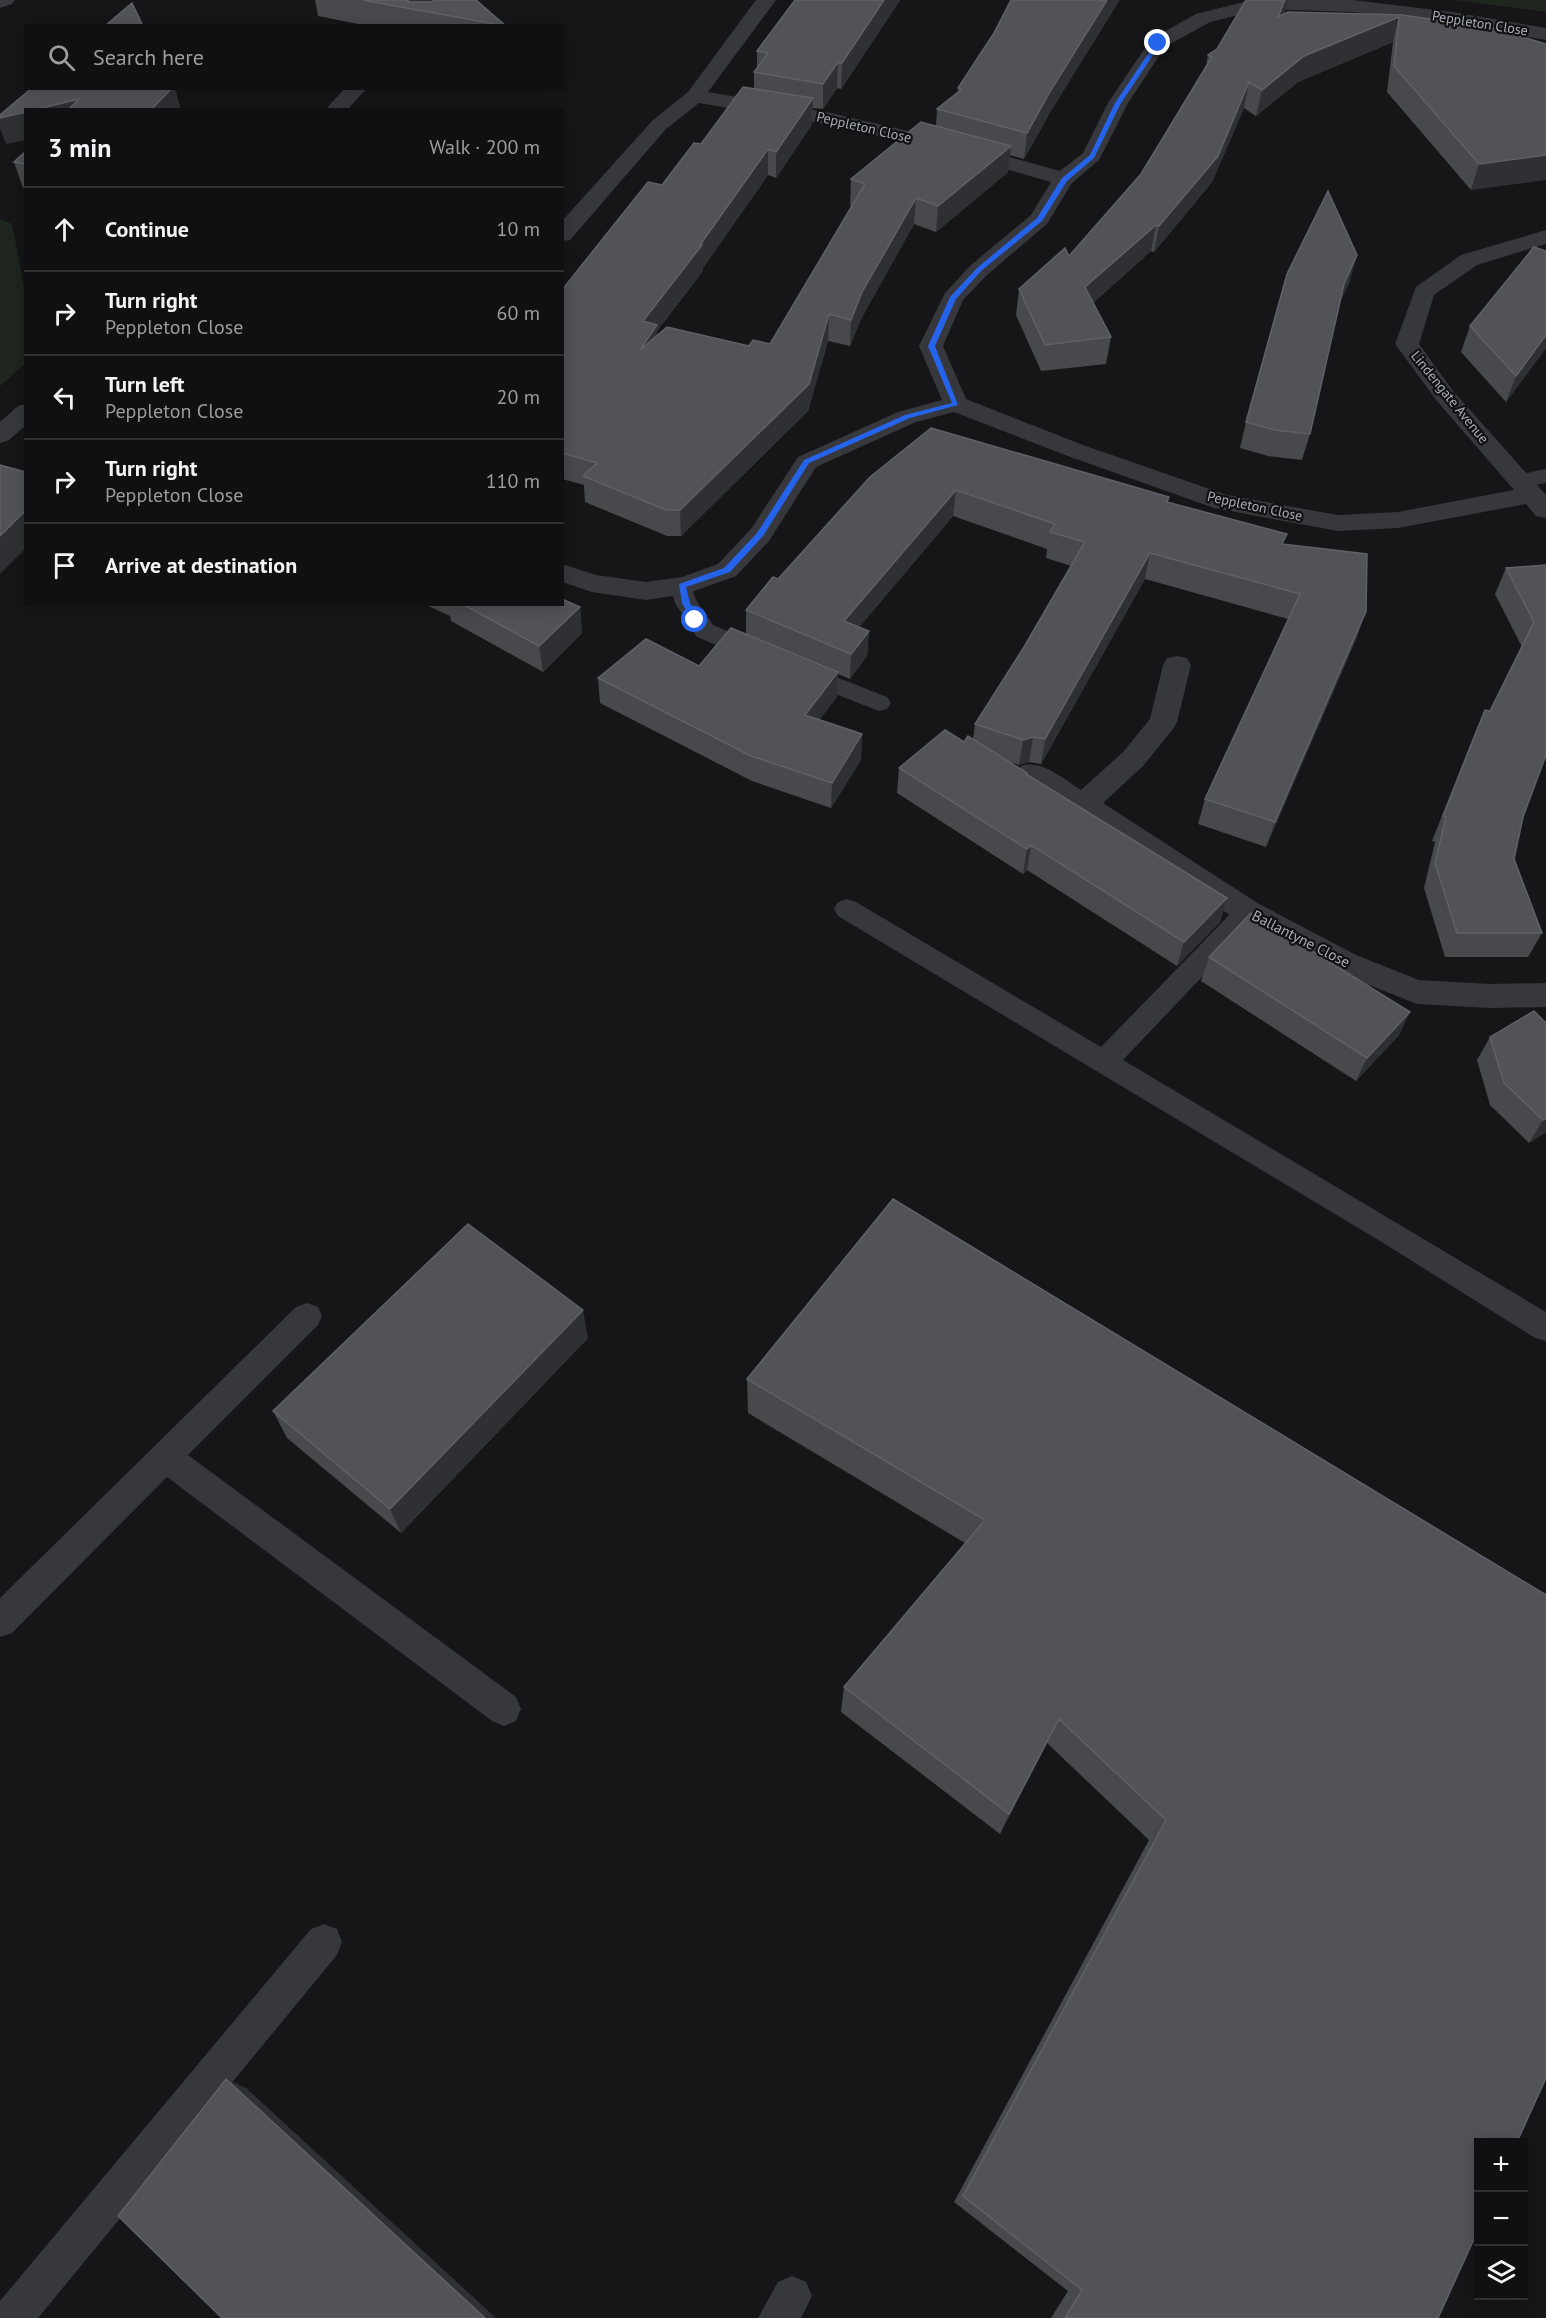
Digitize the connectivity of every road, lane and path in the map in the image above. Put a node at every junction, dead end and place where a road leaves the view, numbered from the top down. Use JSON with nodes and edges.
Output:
{"nodes":[{"id":1,"x":5,"y":0,"type":"edge"},
{"id":2,"x":766,"y":0,"type":"edge"},
{"id":3,"x":0,"y":2,"type":"edge"},
{"id":4,"x":1546,"y":34,"type":"edge"},
{"id":5,"x":355,"y":90,"type":"edge"},
{"id":6,"x":695,"y":96,"type":"junction"},
{"id":7,"x":337,"y":108,"type":"edge"},
{"id":8,"x":1064,"y":179,"type":"junction"},
{"id":9,"x":564,"y":233,"type":"edge"},
{"id":10,"x":1546,"y":237,"type":"edge"},
{"id":11,"x":956,"y":404,"type":"junction"},
{"id":12,"x":24,"y":413,"type":"edge"},
{"id":13,"x":0,"y":435,"type":"edge"},
{"id":14,"x":1546,"y":476,"type":"edge"},
{"id":15,"x":1533,"y":496,"type":"edge"},
{"id":16,"x":564,"y":573,"type":"edge"},
{"id":17,"x":681,"y":586,"type":"junction"},
{"id":18,"x":1177,"y":665,"type":"dead end"},
{"id":19,"x":879,"y":703,"type":"dead end"},
{"id":20,"x":1031,"y":773,"type":"dead end"},
{"id":21,"x":1084,"y":804,"type":"junction"},
{"id":22,"x":847,"y":909,"type":"dead end"},
{"id":23,"x":1248,"y":912,"type":"junction"},
{"id":24,"x":1546,"y":994,"type":"edge"},
{"id":25,"x":1104,"y":1062,"type":"junction"},
{"id":26,"x":307,"y":1316,"type":"dead end"},
{"id":27,"x":1546,"y":1328,"type":"edge"},
{"id":28,"x":165,"y":1457,"type":"junction"},
{"id":29,"x":0,"y":1621,"type":"edge"},
{"id":30,"x":504,"y":1709,"type":"dead end"},
{"id":31,"x":324,"y":1942,"type":"dead end"},
{"id":32,"x":12,"y":2318,"type":"edge"}],
"edges":[{"from":1,"to":3,"type":"street"},
{"from":2,"to":6,"type":"street"},
{"from":4,"to":8,"type":"street","name":"Peppleton Close"},
{"from":5,"to":7,"type":"street"},
{"from":6,"to":8,"type":"street","name":"Peppleton Close"},
{"from":6,"to":9,"type":"street"},
{"from":8,"to":11,"type":"street","name":"Peppleton Close"},
{"from":10,"to":15,"type":"street","name":"Lindengate Avenue"},
{"from":11,"to":15,"type":"street","name":"Peppleton Close"},
{"from":11,"to":17,"type":"street"},
{"from":12,"to":13,"type":"street"},
{"from":14,"to":15,"type":"lane"},
{"from":16,"to":17,"type":"street"},
{"from":17,"to":19,"type":"lane"},
{"from":18,"to":21,"type":"street"},
{"from":20,"to":21,"type":"street","name":"Ballantyne Close"},
{"from":21,"to":23,"type":"street","name":"Ballantyne Close"},
{"from":22,"to":25,"type":"lane"},
{"from":23,"to":24,"type":"street","name":"Ballantyne Close"},
{"from":23,"to":25,"type":"lane"},
{"from":25,"to":27,"type":"lane"},
{"from":26,"to":28,"type":"lane"},
{"from":28,"to":29,"type":"lane"},
{"from":28,"to":30,"type":"lane"},
{"from":31,"to":32,"type":"lane"}]}
